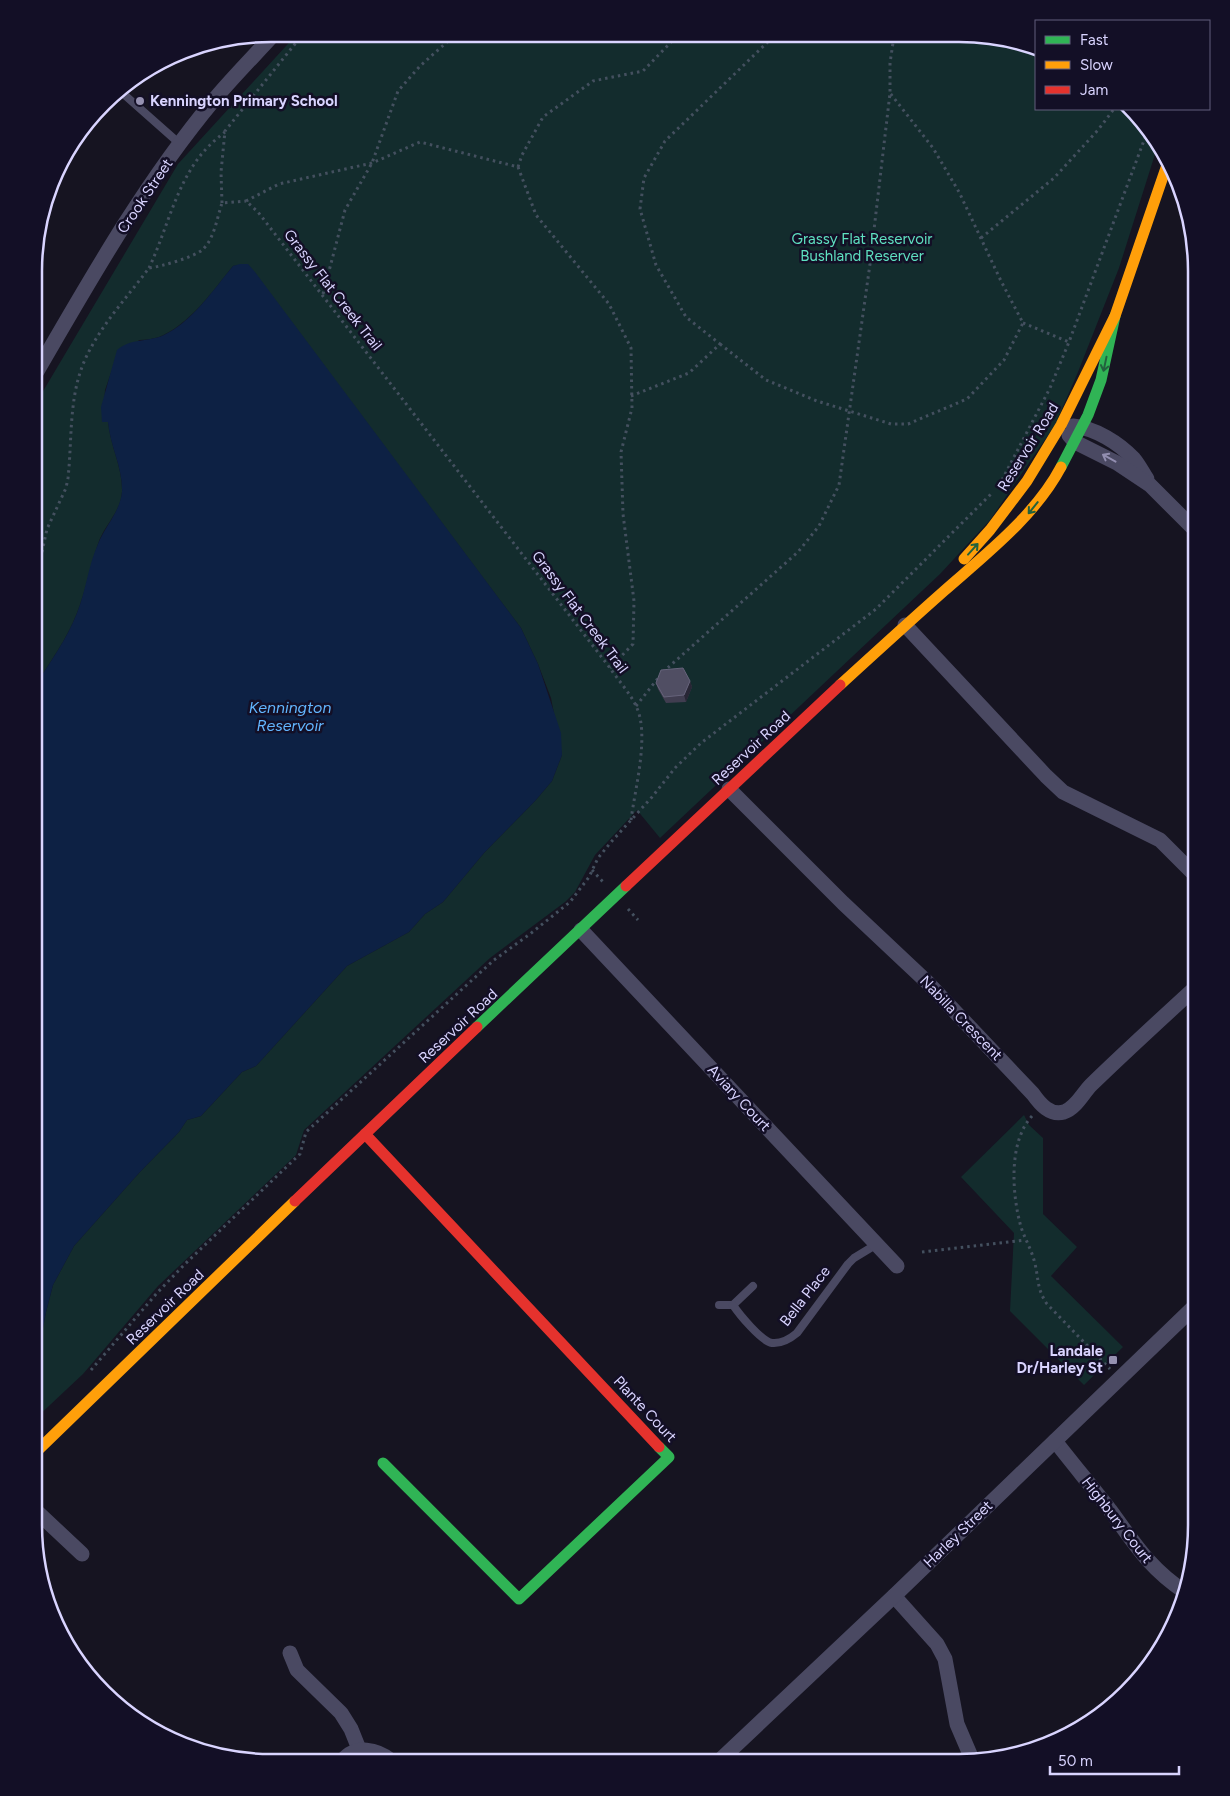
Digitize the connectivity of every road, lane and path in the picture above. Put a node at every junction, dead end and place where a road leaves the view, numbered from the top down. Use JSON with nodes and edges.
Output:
{"nodes":[{"id":1,"x":266,"y":42,"type":"edge"},
{"id":2,"x":297,"y":42,"type":"edge"},
{"id":3,"x":447,"y":42,"type":"edge"},
{"id":4,"x":671,"y":42,"type":"edge"},
{"id":5,"x":768,"y":42,"type":"edge"},
{"id":6,"x":893,"y":42,"type":"edge"},
{"id":7,"x":890,"y":93,"type":"junction"},
{"id":8,"x":125,"y":96,"type":"edge"},
{"id":9,"x":1113,"y":110,"type":"edge"},
{"id":10,"x":225,"y":131,"type":"junction"},
{"id":11,"x":1145,"y":138,"type":"edge"},
{"id":12,"x":180,"y":144,"type":"junction"},
{"id":13,"x":372,"y":163,"type":"junction"},
{"id":14,"x":518,"y":167,"type":"junction"},
{"id":15,"x":1165,"y":172,"type":"edge"},
{"id":16,"x":246,"y":201,"type":"junction"},
{"id":17,"x":222,"y":203,"type":"junction"},
{"id":18,"x":981,"y":238,"type":"junction"},
{"id":19,"x":149,"y":268,"type":"junction"},
{"id":20,"x":323,"y":294,"type":"junction"},
{"id":21,"x":1114,"y":316,"type":"junction"},
{"id":22,"x":1023,"y":323,"type":"junction"},
{"id":23,"x":1069,"y":342,"type":"junction"},
{"id":24,"x":720,"y":344,"type":"junction"},
{"id":25,"x":42,"y":363,"type":"edge"},
{"id":26,"x":631,"y":396,"type":"junction"},
{"id":27,"x":850,"y":410,"type":"junction"},
{"id":28,"x":1061,"y":425,"type":"junction"},
{"id":29,"x":1082,"y":427,"type":"junction"},
{"id":30,"x":1075,"y":442,"type":"junction"},
{"id":31,"x":1150,"y":485,"type":"junction"},
{"id":32,"x":999,"y":486,"type":"dead end"},
{"id":33,"x":992,"y":493,"type":"dead end"},
{"id":34,"x":1188,"y":523,"type":"edge"},
{"id":35,"x":42,"y":549,"type":"edge"},
{"id":36,"x":906,"y":625,"type":"junction"},
{"id":37,"x":610,"y":668,"type":"junction"},
{"id":38,"x":636,"y":706,"type":"junction"},
{"id":39,"x":729,"y":788,"type":"junction"},
{"id":40,"x":631,"y":820,"type":"junction"},
{"id":41,"x":1188,"y":868,"type":"edge"},
{"id":42,"x":581,"y":930,"type":"junction"},
{"id":43,"x":1188,"y":995,"type":"edge"},
{"id":44,"x":1042,"y":1105,"type":"junction"},
{"id":45,"x":366,"y":1134,"type":"junction"},
{"id":46,"x":1026,"y":1240,"type":"junction"},
{"id":47,"x":877,"y":1244,"type":"junction"},
{"id":48,"x":922,"y":1252,"type":"dead end"},
{"id":49,"x":897,"y":1266,"type":"dead end"},
{"id":50,"x":753,"y":1286,"type":"dead end"},
{"id":51,"x":719,"y":1305,"type":"dead end"},
{"id":52,"x":733,"y":1305,"type":"junction"},
{"id":53,"x":1188,"y":1312,"type":"edge"},
{"id":54,"x":85,"y":1377,"type":"dead end"},
{"id":55,"x":1119,"y":1379,"type":"junction"},
{"id":56,"x":1055,"y":1441,"type":"junction"},
{"id":57,"x":42,"y":1446,"type":"edge"},
{"id":58,"x":383,"y":1463,"type":"dead end"},
{"id":59,"x":42,"y":1516,"type":"edge"},
{"id":60,"x":82,"y":1554,"type":"dead end"},
{"id":61,"x":1179,"y":1587,"type":"edge"},
{"id":62,"x":894,"y":1596,"type":"junction"},
{"id":63,"x":290,"y":1652,"type":"dead end"},
{"id":64,"x":360,"y":1749,"type":"junction"},
{"id":65,"x":970,"y":1753,"type":"edge"},
{"id":66,"x":352,"y":1754,"type":"edge"},
{"id":67,"x":383,"y":1754,"type":"edge"},
{"id":68,"x":726,"y":1754,"type":"edge"}],
"edges":[{"from":1,"to":12,"type":"street","name":"Crook Street"},
{"from":2,"to":10,"type":"path"},
{"from":3,"to":13,"type":"path"},
{"from":4,"to":14,"type":"path"},
{"from":5,"to":24,"type":"path"},
{"from":6,"to":7,"type":"path"},
{"from":7,"to":18,"type":"path"},
{"from":7,"to":27,"type":"path"},
{"from":8,"to":12,"type":"lane"},
{"from":9,"to":18,"type":"path"},
{"from":10,"to":17,"type":"path"},
{"from":10,"to":19,"type":"path"},
{"from":11,"to":23,"type":"path"},
{"from":12,"to":25,"type":"street","name":"Crook Street"},
{"from":13,"to":14,"type":"path"},
{"from":13,"to":16,"type":"path"},
{"from":13,"to":20,"type":"path"},
{"from":14,"to":26,"type":"path"},
{"from":15,"to":21,"type":"main road","name":"Reservoir Road"},
{"from":16,"to":17,"type":"path"},
{"from":16,"to":20,"type":"path","name":"Grassy Flat Creek Trail"},
{"from":17,"to":19,"type":"path"},
{"from":18,"to":22,"type":"path"},
{"from":19,"to":35,"type":"path"},
{"from":20,"to":37,"type":"path","name":"Grassy Flat Creek Trail"},
{"from":21,"to":28,"type":"main road","name":"Reservoir Road"},
{"from":21,"to":29,"type":"main road","name":"Reservoir Road","one_way":true},
{"from":22,"to":23,"type":"path"},
{"from":22,"to":27,"type":"path"},
{"from":23,"to":32,"type":"path"},
{"from":24,"to":26,"type":"path"},
{"from":24,"to":27,"type":"path"},
{"from":26,"to":37,"type":"path"},
{"from":27,"to":38,"type":"path"},
{"from":28,"to":29,"type":"street"},
{"from":28,"to":30,"type":"street"},
{"from":36,"to":28,"type":"main road","name":"Reservoir Road","one_way":true},
{"from":29,"to":30,"type":"main road","name":"Reservoir Road"},
{"from":29,"to":31,"type":"street"},
{"from":31,"to":30,"type":"street","one_way":true},
{"from":30,"to":36,"type":"main road","name":"Reservoir Road","one_way":true},
{"from":31,"to":34,"type":"street"},
{"from":33,"to":40,"type":"path"},
{"from":36,"to":39,"type":"main road","name":"Reservoir Road"},
{"from":36,"to":41,"type":"street"},
{"from":37,"to":38,"type":"path","name":"Grassy Flat Creek Trail"},
{"from":38,"to":40,"type":"path","name":"Grassy Flat Creek Trail"},
{"from":39,"to":42,"type":"main road","name":"Reservoir Road"},
{"from":39,"to":44,"type":"street","name":"Nabilla Crescent"},
{"from":40,"to":54,"type":"path"},
{"from":42,"to":45,"type":"main road","name":"Reservoir Road"},
{"from":42,"to":47,"type":"street","name":"Aviary Court"},
{"from":43,"to":44,"type":"street"},
{"from":44,"to":46,"type":"path"},
{"from":45,"to":57,"type":"main road","name":"Reservoir Road"},
{"from":45,"to":58,"type":"main road","name":"Plante Court"},
{"from":46,"to":48,"type":"path"},
{"from":46,"to":55,"type":"path"},
{"from":47,"to":49,"type":"street","name":"Aviary Court"},
{"from":47,"to":52,"type":"lane","name":"Bella Place"},
{"from":50,"to":52,"type":"lane"},
{"from":51,"to":52,"type":"lane"},
{"from":53,"to":55,"type":"street","name":"Harley Street"},
{"from":55,"to":56,"type":"street","name":"Harley Street"},
{"from":56,"to":61,"type":"street","name":"Highbury Court"},
{"from":56,"to":62,"type":"street","name":"Harley Street"},
{"from":59,"to":60,"type":"street"},
{"from":62,"to":65,"type":"street"},
{"from":62,"to":68,"type":"street","name":"Harley Street"},
{"from":63,"to":64,"type":"street"},
{"from":64,"to":66,"type":"street"},
{"from":64,"to":67,"type":"street"}]}
